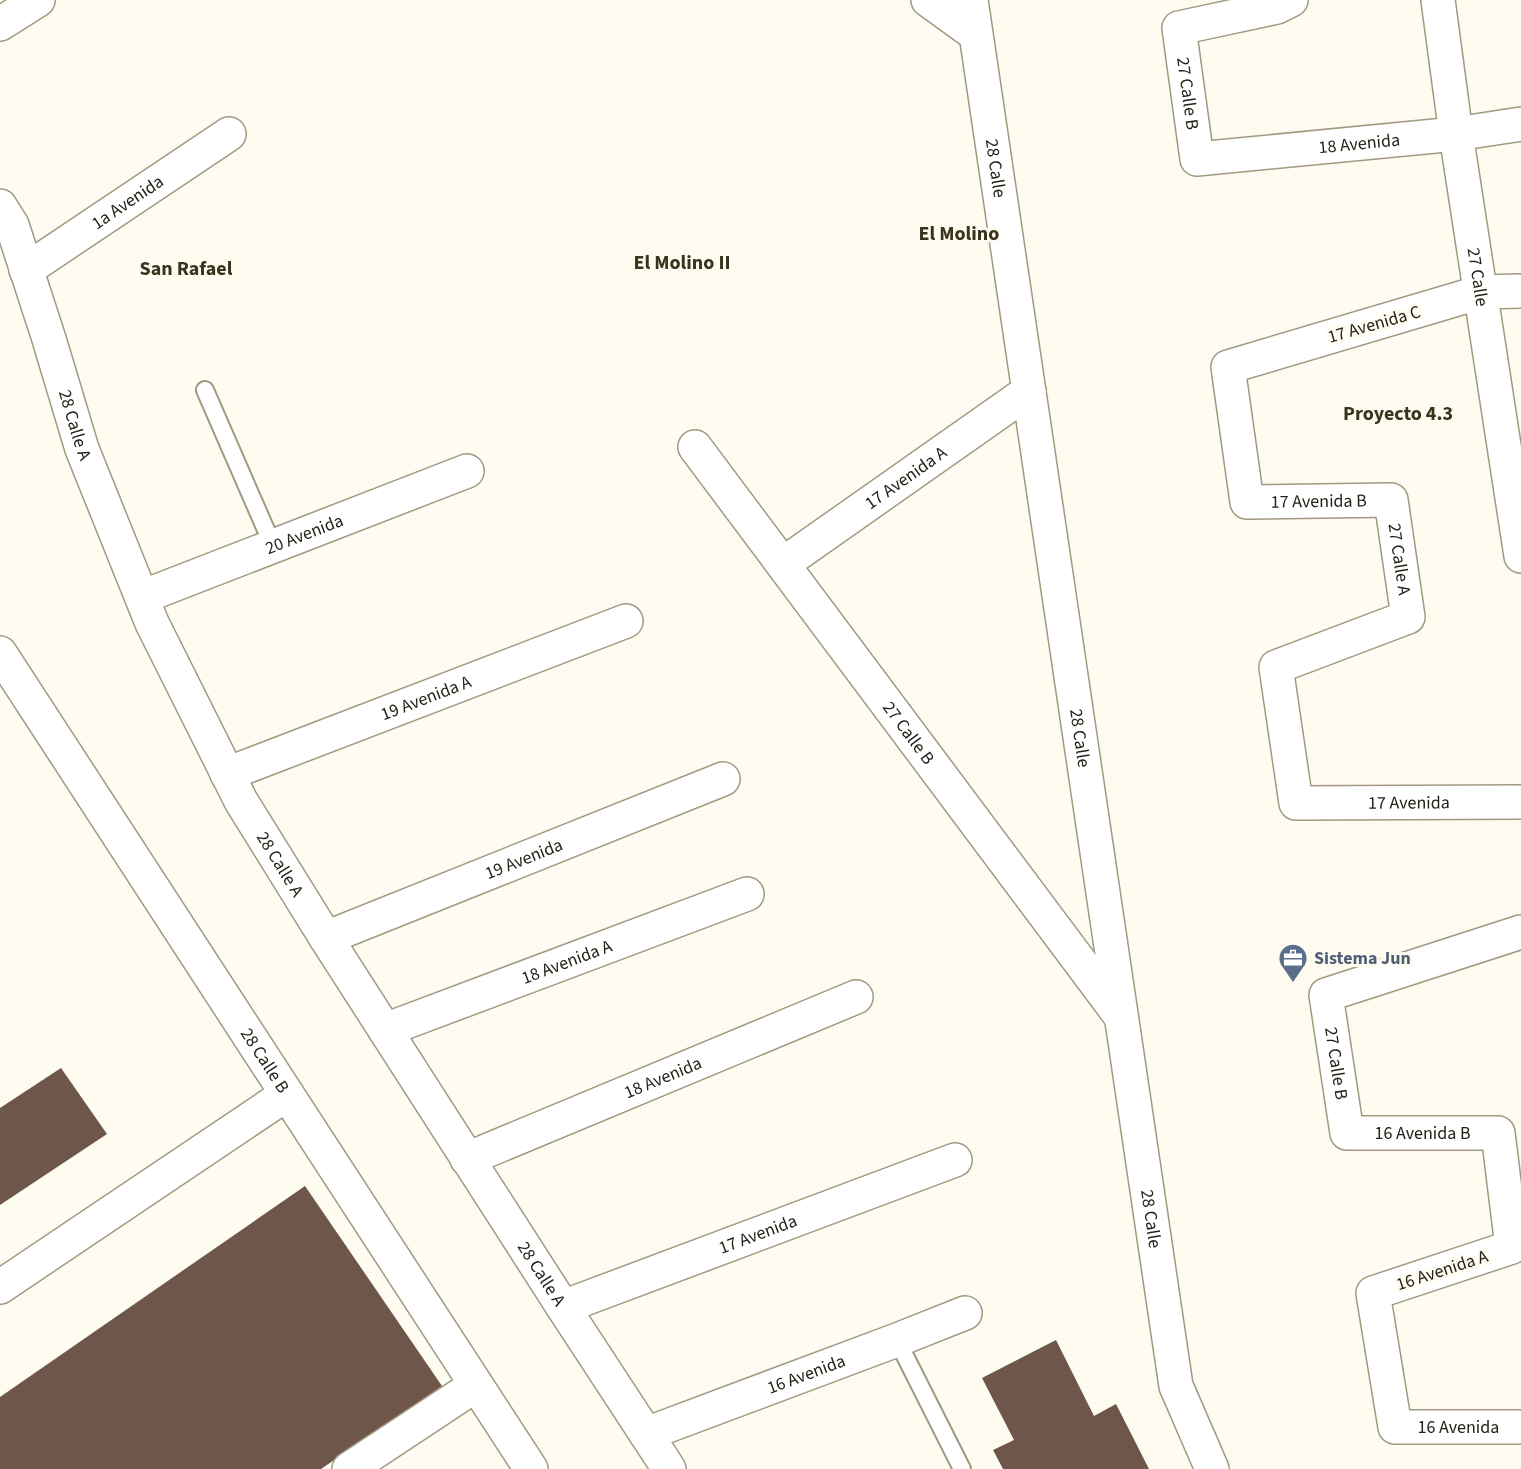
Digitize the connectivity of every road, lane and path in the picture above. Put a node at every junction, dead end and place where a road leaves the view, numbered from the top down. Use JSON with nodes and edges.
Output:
{"nodes":[{"id":1,"x":38,"y":0,"type":"edge"},
{"id":2,"x":928,"y":0,"type":"edge"},
{"id":3,"x":971,"y":0,"type":"edge"},
{"id":4,"x":1291,"y":0,"type":"edge"},
{"id":5,"x":1438,"y":0,"type":"edge"},
{"id":6,"x":0,"y":24,"type":"edge"},
{"id":7,"x":975,"y":34,"type":"junction"},
{"id":8,"x":1521,"y":124,"type":"edge"},
{"id":9,"x":229,"y":134,"type":"dead end"},
{"id":10,"x":1456,"y":134,"type":"junction"},
{"id":11,"x":1197,"y":159,"type":"joint"},
{"id":12,"x":0,"y":206,"type":"edge"},
{"id":13,"x":26,"y":270,"type":"junction"},
{"id":14,"x":1521,"y":291,"type":"edge"},
{"id":15,"x":1481,"y":292,"type":"junction"},
{"id":16,"x":205,"y":390,"type":"dead end"},
{"id":17,"x":1029,"y":392,"type":"junction"},
{"id":18,"x":695,"y":447,"type":"dead end"},
{"id":19,"x":467,"y":471,"type":"dead end"},
{"id":20,"x":1391,"y":500,"type":"joint"},
{"id":21,"x":1247,"y":502,"type":"joint"},
{"id":22,"x":273,"y":546,"type":"junction"},
{"id":23,"x":1521,"y":556,"type":"edge"},
{"id":24,"x":783,"y":564,"type":"junction"},
{"id":25,"x":142,"y":597,"type":"junction"},
{"id":26,"x":626,"y":621,"type":"dead end"},
{"id":27,"x":0,"y":652,"type":"edge"},
{"id":28,"x":227,"y":774,"type":"junction"},
{"id":29,"x":723,"y":779,"type":"dead end"},
{"id":30,"x":1521,"y":802,"type":"edge"},
{"id":31,"x":1296,"y":803,"type":"joint"},
{"id":32,"x":747,"y":894,"type":"dead end"},
{"id":33,"x":1521,"y":932,"type":"edge"},
{"id":34,"x":326,"y":938,"type":"junction"},
{"id":35,"x":856,"y":997,"type":"dead end"},
{"id":36,"x":1122,"y":1018,"type":"junction"},
{"id":37,"x":385,"y":1029,"type":"junction"},
{"id":38,"x":287,"y":1094,"type":"junction"},
{"id":39,"x":1347,"y":1133,"type":"joint"},
{"id":40,"x":467,"y":1158,"type":"junction"},
{"id":41,"x":955,"y":1160,"type":"dead end"},
{"id":42,"x":1512,"y":1247,"type":"joint"},
{"id":43,"x":0,"y":1287,"type":"edge"},
{"id":44,"x":563,"y":1307,"type":"junction"},
{"id":45,"x":965,"y":1313,"type":"dead end"},
{"id":46,"x":897,"y":1340,"type":"junction"},
{"id":47,"x":476,"y":1385,"type":"junction"},
{"id":48,"x":1395,"y":1427,"type":"joint"},
{"id":49,"x":1521,"y":1427,"type":"edge"},
{"id":50,"x":646,"y":1434,"type":"junction"},
{"id":51,"x":349,"y":1469,"type":"edge"},
{"id":52,"x":531,"y":1469,"type":"edge"},
{"id":53,"x":669,"y":1469,"type":"edge"},
{"id":54,"x":962,"y":1469,"type":"edge"},
{"id":55,"x":1212,"y":1469,"type":"edge"}],
"edges":[{"from":1,"to":6,"type":"street"},
{"from":2,"to":7,"type":"street"},
{"from":3,"to":7,"type":"street","name":"28 Calle"},
{"from":4,"to":11,"type":"street","name":"27 Calle B"},
{"from":5,"to":10,"type":"street","name":"27 Calle"},
{"from":7,"to":17,"type":"street","name":"28 Calle"},
{"from":8,"to":10,"type":"street","name":"18 Avenida"},
{"from":9,"to":13,"type":"street","name":"1a Avenida"},
{"from":10,"to":11,"type":"street","name":"18 Avenida"},
{"from":10,"to":15,"type":"street","name":"27 Calle"},
{"from":12,"to":13,"type":"street","name":"28 Calle A"},
{"from":13,"to":25,"type":"street","name":"28 Calle A"},
{"from":14,"to":15,"type":"street","name":"17 Avenida C"},
{"from":15,"to":21,"type":"street","name":"17 Avenida C"},
{"from":15,"to":23,"type":"street","name":"27 Calle"},
{"from":16,"to":22,"type":"lane"},
{"from":17,"to":24,"type":"street","name":"17 Avenida A"},
{"from":17,"to":36,"type":"street","name":"28 Calle"},
{"from":18,"to":24,"type":"street","name":"27 Calle B"},
{"from":19,"to":22,"type":"street","name":"20 Avenida"},
{"from":20,"to":21,"type":"street","name":"17 Avenida B"},
{"from":20,"to":31,"type":"street","name":"27 Calle A"},
{"from":22,"to":25,"type":"street","name":"20 Avenida"},
{"from":24,"to":36,"type":"street","name":"27 Calle B"},
{"from":25,"to":28,"type":"street","name":"28 Calle A"},
{"from":26,"to":28,"type":"street","name":"19 Avenida A"},
{"from":27,"to":38,"type":"street","name":"28 Calle B"},
{"from":28,"to":34,"type":"street","name":"28 Calle A"},
{"from":29,"to":34,"type":"street","name":"19 Avenida"},
{"from":30,"to":31,"type":"street","name":"17 Avenida"},
{"from":32,"to":37,"type":"street","name":"18 Avenida A"},
{"from":33,"to":39,"type":"street","name":"27 Calle B"},
{"from":34,"to":37,"type":"street","name":"28 Calle A"},
{"from":35,"to":40,"type":"street","name":"18 Avenida"},
{"from":36,"to":55,"type":"street","name":"28 Calle"},
{"from":37,"to":40,"type":"street","name":"28 Calle A"},
{"from":38,"to":43,"type":"street"},
{"from":38,"to":47,"type":"street","name":"28 Calle B"},
{"from":39,"to":42,"type":"street","name":"16 Avenida B"},
{"from":40,"to":44,"type":"street","name":"28 Calle A"},
{"from":41,"to":44,"type":"street","name":"17 Avenida"},
{"from":42,"to":48,"type":"street","name":"16 Avenida A"},
{"from":44,"to":50,"type":"street","name":"28 Calle A"},
{"from":45,"to":46,"type":"street","name":"16 Avenida"},
{"from":46,"to":50,"type":"street","name":"16 Avenida"},
{"from":46,"to":54,"type":"lane"},
{"from":47,"to":51,"type":"street"},
{"from":47,"to":52,"type":"street","name":"28 Calle B"},
{"from":48,"to":49,"type":"street","name":"16 Avenida"},
{"from":50,"to":53,"type":"street","name":"28 Calle A"}]}
